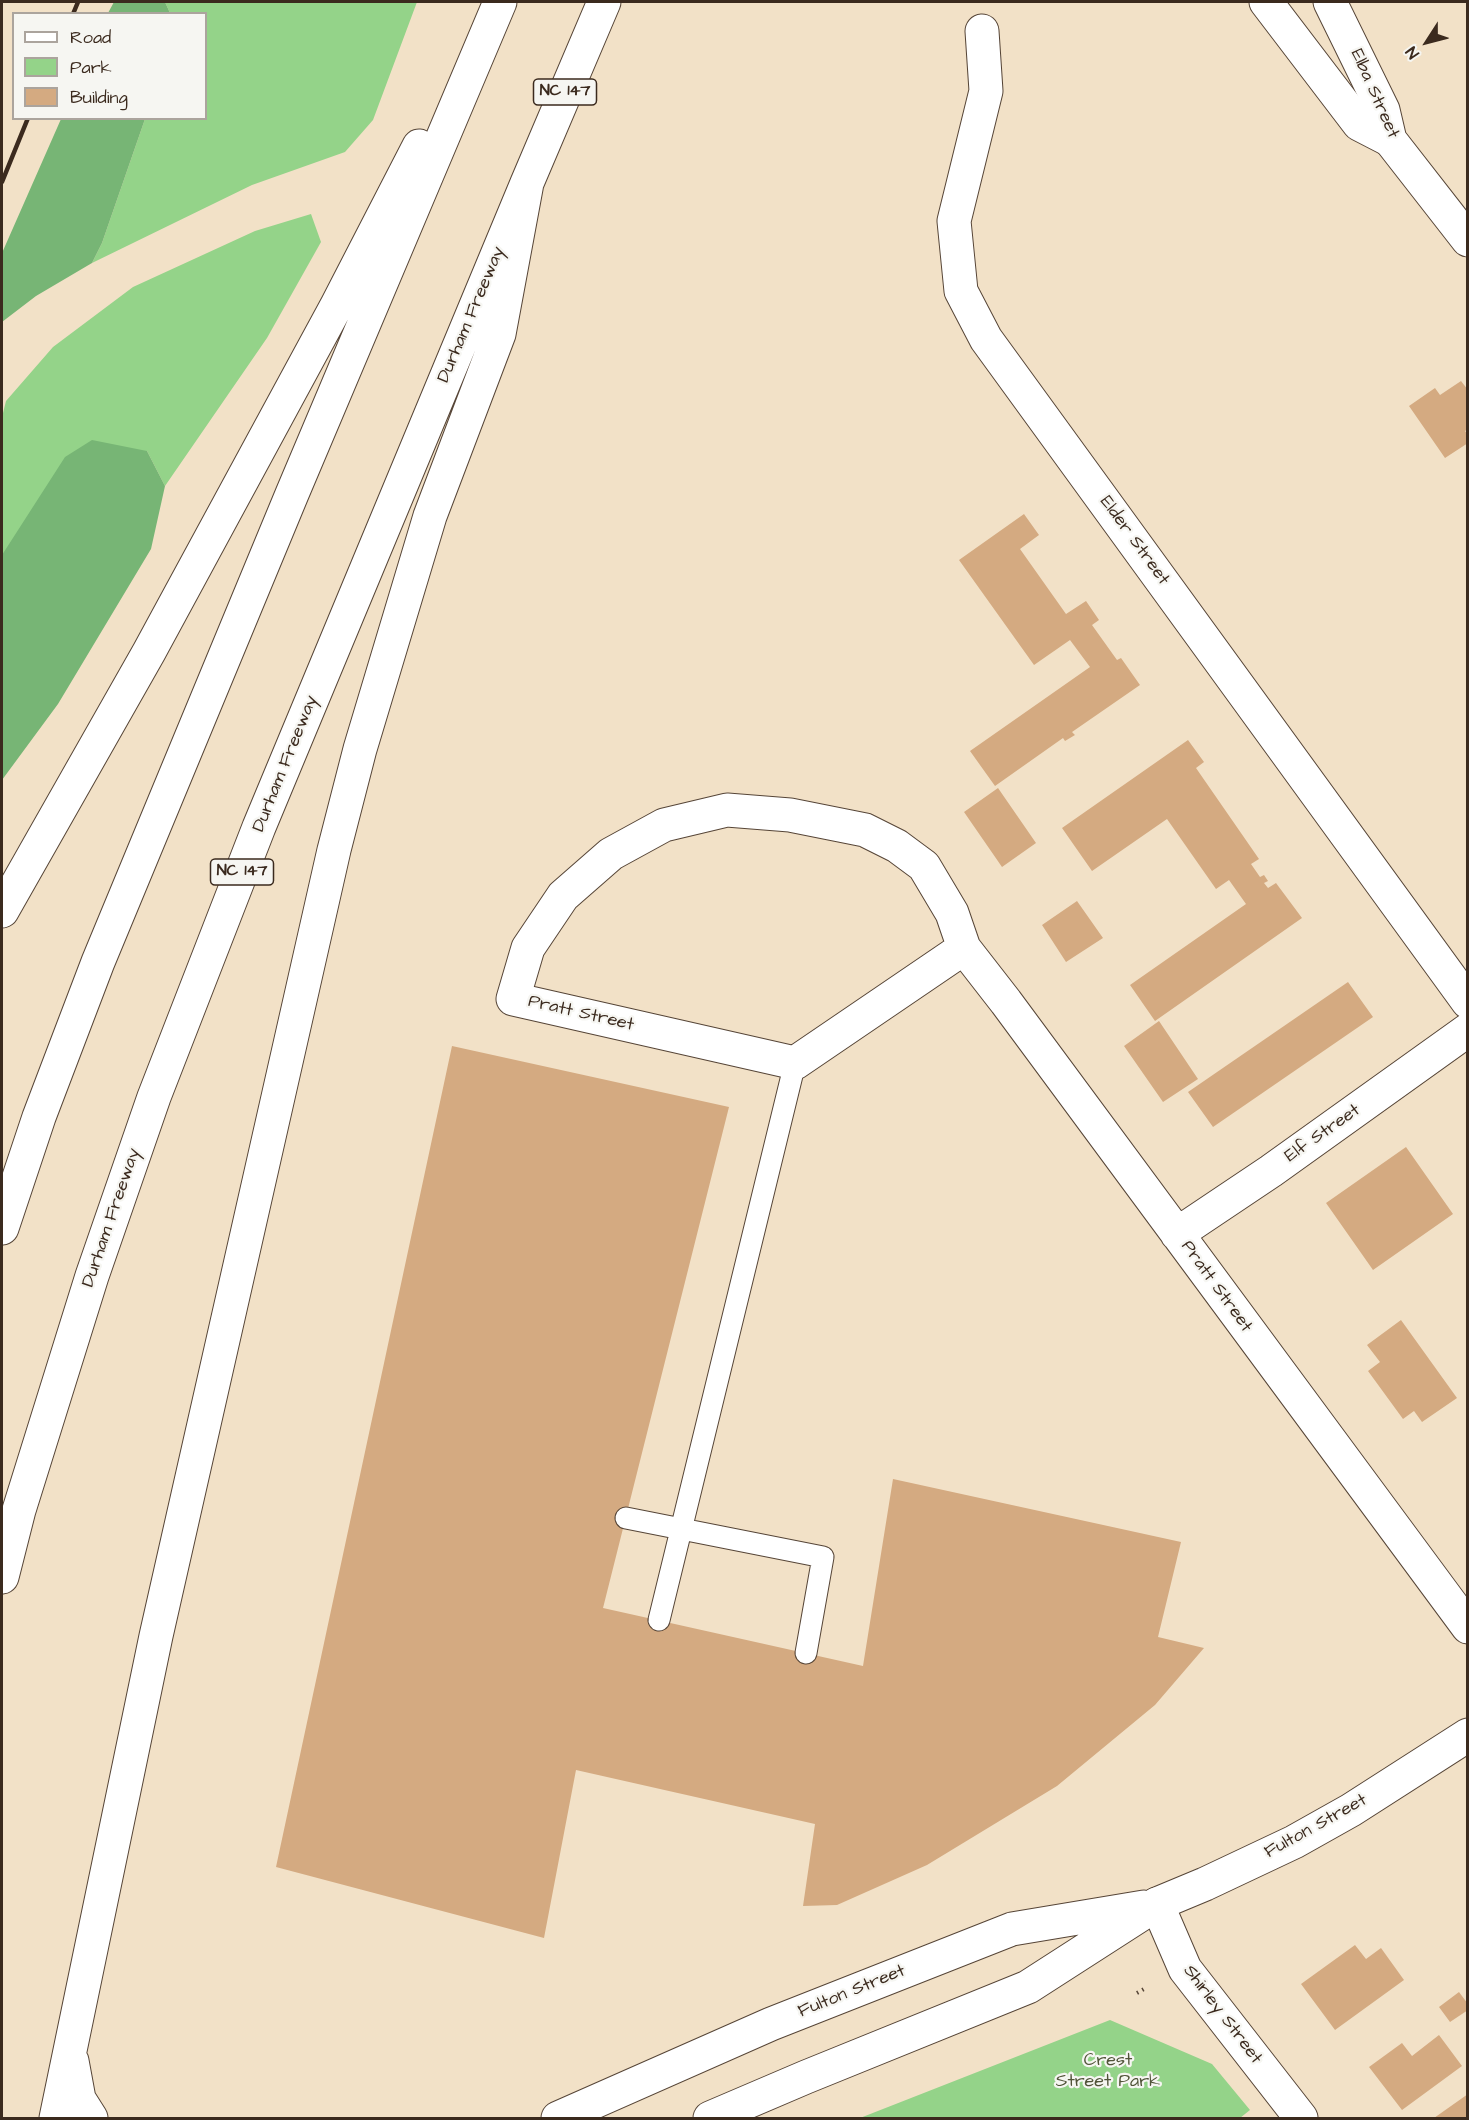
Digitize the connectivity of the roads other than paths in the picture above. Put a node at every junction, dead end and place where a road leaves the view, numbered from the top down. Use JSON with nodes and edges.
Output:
{"nodes":[{"id":1,"x":500,"y":2,"type":"edge"},
{"id":2,"x":604,"y":2,"type":"edge"},
{"id":3,"x":1266,"y":2,"type":"edge"},
{"id":4,"x":1330,"y":2,"type":"edge"},
{"id":5,"x":982,"y":31,"type":"dead end"},
{"id":6,"x":465,"y":85,"type":"junction"},
{"id":7,"x":1390,"y":140,"type":"junction"},
{"id":8,"x":527,"y":183,"type":"junction"},
{"id":9,"x":1467,"y":240,"type":"edge"},
{"id":10,"x":2,"y":911,"type":"edge"},
{"id":11,"x":964,"y":948,"type":"junction"},
{"id":12,"x":1467,"y":1002,"type":"edge"},
{"id":13,"x":1467,"y":1030,"type":"edge"},
{"id":14,"x":795,"y":1063,"type":"junction"},
{"id":15,"x":2,"y":1228,"type":"edge"},
{"id":16,"x":1177,"y":1234,"type":"junction"},
{"id":17,"x":626,"y":1518,"type":"dead end"},
{"id":18,"x":680,"y":1527,"type":"junction"},
{"id":19,"x":2,"y":1577,"type":"edge"},
{"id":20,"x":658,"y":1620,"type":"dead end"},
{"id":21,"x":1467,"y":1627,"type":"edge"},
{"id":22,"x":806,"y":1653,"type":"dead end"},
{"id":23,"x":1467,"y":1735,"type":"edge"},
{"id":24,"x":1157,"y":1904,"type":"junction"},
{"id":25,"x":70,"y":2050,"type":"junction"},
{"id":26,"x":56,"y":2118,"type":"edge"},
{"id":27,"x":91,"y":2118,"type":"edge"},
{"id":28,"x":558,"y":2118,"type":"edge"},
{"id":29,"x":710,"y":2118,"type":"edge"},
{"id":30,"x":1301,"y":2118,"type":"edge"}],
"edges":[{"from":1,"to":6,"type":"main road"},
{"from":2,"to":8,"type":"main road","name":"Durham Freeway","number":"NC 147"},
{"from":3,"to":7,"type":"main road"},
{"from":4,"to":7,"type":"main road","name":"Elba Street"},
{"from":5,"to":12,"type":"main road","name":"Elder Street"},
{"from":6,"to":10,"type":"main road"},
{"from":6,"to":15,"type":"main road"},
{"from":7,"to":9,"type":"main road","name":"Elba Street"},
{"from":8,"to":19,"type":"main road","name":"Durham Freeway","number":"NC 147"},
{"from":8,"to":25,"type":"main road"},
{"from":11,"to":14,"type":"main road"},
{"from":11,"to":14,"type":"main road","name":"Pratt Street"},
{"from":11,"to":16,"type":"main road","name":"Pratt Street"},
{"from":13,"to":16,"type":"main road","name":"Elf Street"},
{"from":14,"to":18,"type":"lane"},
{"from":16,"to":21,"type":"main road","name":"Pratt Street"},
{"from":17,"to":18,"type":"lane"},
{"from":18,"to":20,"type":"lane"},
{"from":18,"to":22,"type":"lane"},
{"from":23,"to":24,"type":"main road","name":"Fulton Street"},
{"from":24,"to":28,"type":"main road","name":"Fulton Street"},
{"from":24,"to":29,"type":"main road","name":"Fulton Street"},
{"from":24,"to":30,"type":"main road","name":"Shirley Street"},
{"from":25,"to":26,"type":"main road"},
{"from":25,"to":27,"type":"main road"}]}
